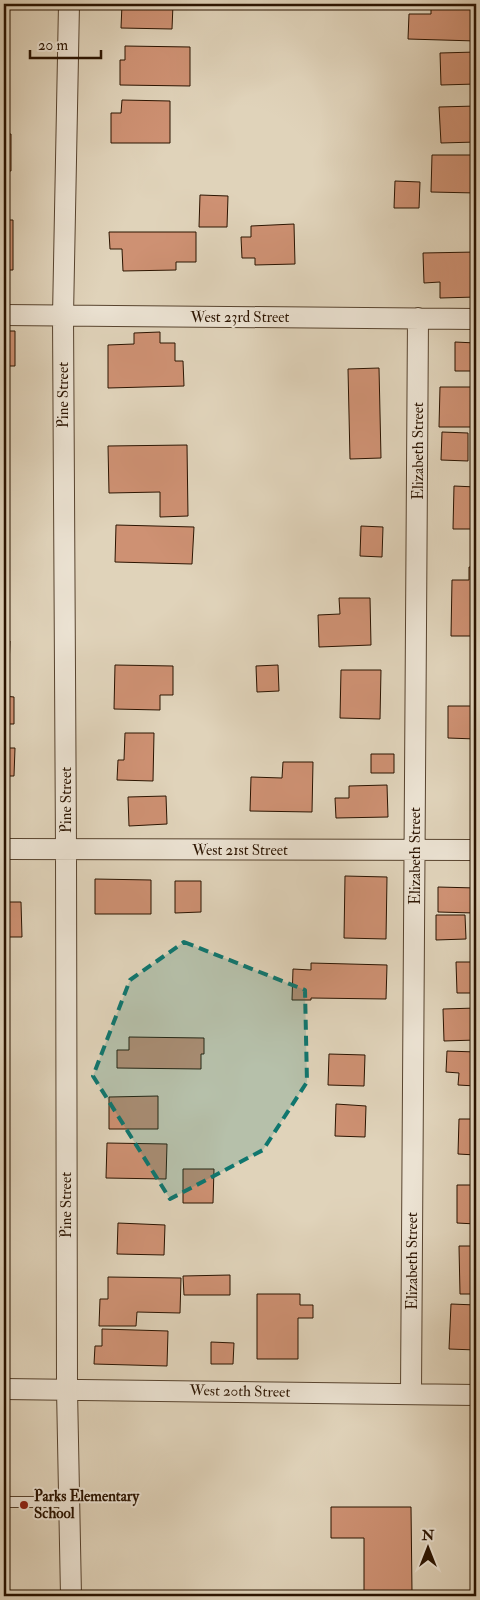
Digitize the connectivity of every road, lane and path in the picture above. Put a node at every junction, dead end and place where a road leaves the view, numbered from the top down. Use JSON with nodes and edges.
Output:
{"nodes":[{"id":1,"x":69,"y":4,"type":"edge"},
{"id":2,"x":4,"y":315,"type":"edge"},
{"id":3,"x":62,"y":316,"type":"junction"},
{"id":4,"x":418,"y":318,"type":"junction"},
{"id":5,"x":476,"y":319,"type":"edge"},
{"id":6,"x":4,"y":849,"type":"edge"},
{"id":7,"x":66,"y":849,"type":"junction"},
{"id":8,"x":415,"y":850,"type":"junction"},
{"id":9,"x":476,"y":850,"type":"edge"},
{"id":10,"x":4,"y":1389,"type":"edge"},
{"id":11,"x":66,"y":1390,"type":"junction"},
{"id":12,"x":411,"y":1393,"type":"junction"},
{"id":13,"x":476,"y":1395,"type":"edge"},
{"id":14,"x":4,"y":1502,"type":"edge"},
{"id":15,"x":70,"y":1502,"type":"junction"},
{"id":16,"x":71,"y":1596,"type":"edge"}],
"edges":[{"from":1,"to":3,"type":"street","name":"Pine Street"},
{"from":2,"to":3,"type":"street","name":"West 23rd Street"},
{"from":3,"to":4,"type":"street","name":"West 23rd Street"},
{"from":3,"to":7,"type":"street","name":"Pine Street"},
{"from":4,"to":5,"type":"street","name":"West 23rd Street"},
{"from":4,"to":8,"type":"street","name":"Elizabeth Street"},
{"from":6,"to":7,"type":"street","name":"West 21st Street"},
{"from":7,"to":8,"type":"street","name":"West 21st Street"},
{"from":7,"to":11,"type":"street","name":"Pine Street"},
{"from":8,"to":9,"type":"street","name":"West 21st Street"},
{"from":8,"to":12,"type":"street","name":"Elizabeth Street"},
{"from":10,"to":11,"type":"street","name":"West 20th Street"},
{"from":11,"to":12,"type":"street","name":"West 20th Street"},
{"from":11,"to":15,"type":"street","name":"Pine Street"},
{"from":12,"to":13,"type":"street","name":"West 20th Street"},
{"from":14,"to":15,"type":"lane"},
{"from":15,"to":16,"type":"street","name":"Pine Street"}]}
